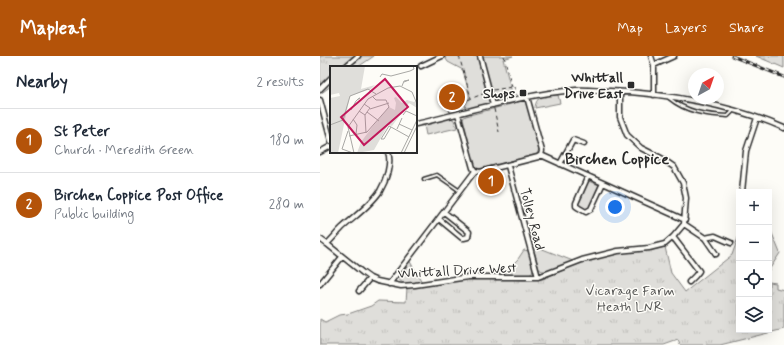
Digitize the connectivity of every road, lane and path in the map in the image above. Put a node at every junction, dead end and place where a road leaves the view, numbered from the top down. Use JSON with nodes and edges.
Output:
{"nodes":[{"id":1,"x":358,"y":56,"type":"edge"},
{"id":2,"x":442,"y":56,"type":"edge"},
{"id":3,"x":459,"y":56,"type":"edge"},
{"id":4,"x":480,"y":56,"type":"edge"},
{"id":5,"x":504,"y":56,"type":"edge"},
{"id":6,"x":651,"y":56,"type":"edge"},
{"id":7,"x":674,"y":56,"type":"edge"},
{"id":8,"x":654,"y":65,"type":"junction"},
{"id":9,"x":346,"y":66,"type":"edge"},
{"id":10,"x":421,"y":66,"type":"dead end"},
{"id":11,"x":330,"y":79,"type":"edge"},
{"id":12,"x":512,"y":87,"type":"junction"},
{"id":13,"x":320,"y":89,"type":"edge"},
{"id":14,"x":490,"y":91,"type":"junction"},
{"id":15,"x":620,"y":92,"type":"junction"},
{"id":16,"x":654,"y":95,"type":"junction"},
{"id":17,"x":517,"y":96,"type":"dead end"},
{"id":18,"x":526,"y":97,"type":"junction"},
{"id":19,"x":668,"y":97,"type":"junction"},
{"id":20,"x":471,"y":98,"type":"junction"},
{"id":21,"x":320,"y":100,"type":"edge"},
{"id":22,"x":493,"y":105,"type":"junction"},
{"id":23,"x":733,"y":111,"type":"junction"},
{"id":24,"x":458,"y":114,"type":"junction"},
{"id":25,"x":451,"y":116,"type":"junction"},
{"id":26,"x":758,"y":118,"type":"junction"},
{"id":27,"x":417,"y":124,"type":"edge"},
{"id":28,"x":784,"y":128,"type":"edge"},
{"id":29,"x":499,"y":132,"type":"dead end"},
{"id":30,"x":330,"y":137,"type":"edge"},
{"id":31,"x":584,"y":144,"type":"dead end"},
{"id":32,"x":330,"y":147,"type":"edge"},
{"id":33,"x":320,"y":152,"type":"edge"},
{"id":34,"x":388,"y":153,"type":"edge"},
{"id":35,"x":541,"y":155,"type":"junction"},
{"id":36,"x":560,"y":164,"type":"junction"},
{"id":37,"x":508,"y":166,"type":"junction"},
{"id":38,"x":475,"y":171,"type":"junction"},
{"id":39,"x":588,"y":176,"type":"junction"},
{"id":40,"x":424,"y":179,"type":"dead end"},
{"id":41,"x":603,"y":183,"type":"junction"},
{"id":42,"x":742,"y":189,"type":"edge"},
{"id":43,"x":461,"y":191,"type":"junction"},
{"id":44,"x":444,"y":212,"type":"junction"},
{"id":45,"x":439,"y":219,"type":"junction"},
{"id":46,"x":684,"y":222,"type":"junction"},
{"id":47,"x":674,"y":237,"type":"junction"},
{"id":48,"x":706,"y":238,"type":"junction"},
{"id":49,"x":320,"y":239,"type":"edge"},
{"id":50,"x":731,"y":243,"type":"dead end"},
{"id":51,"x":327,"y":244,"type":"junction"},
{"id":52,"x":716,"y":254,"type":"dead end"},
{"id":53,"x":342,"y":257,"type":"junction"},
{"id":54,"x":538,"y":277,"type":"junction"},
{"id":55,"x":370,"y":278,"type":"junction"},
{"id":56,"x":688,"y":282,"type":"dead end"},
{"id":57,"x":320,"y":284,"type":"edge"},
{"id":58,"x":389,"y":284,"type":"junction"},
{"id":59,"x":359,"y":291,"type":"dead end"}],
"edges":[{"from":1,"to":9,"type":"street"},
{"from":2,"to":10,"type":"street"},
{"from":3,"to":20,"type":"path"},
{"from":4,"to":14,"type":"street"},
{"from":5,"to":12,"type":"path"},
{"from":6,"to":8,"type":"street"},
{"from":7,"to":8,"type":"street"},
{"from":8,"to":16,"type":"street"},
{"from":11,"to":13,"type":"street"},
{"from":12,"to":14,"type":"path"},
{"from":12,"to":17,"type":"path"},
{"from":14,"to":20,"type":"path"},
{"from":14,"to":22,"type":"street"},
{"from":15,"to":16,"type":"street"},
{"from":15,"to":18,"type":"street"},
{"from":15,"to":46,"type":"street"},
{"from":16,"to":19,"type":"street"},
{"from":18,"to":22,"type":"street"},
{"from":18,"to":35,"type":"street"},
{"from":19,"to":23,"type":"street"},
{"from":19,"to":23,"type":"lane"},
{"from":20,"to":25,"type":"path"},
{"from":21,"to":30,"type":"street"},
{"from":22,"to":24,"type":"street"},
{"from":22,"to":29,"type":"path"},
{"from":23,"to":26,"type":"street"},
{"from":24,"to":25,"type":"street"},
{"from":24,"to":38,"type":"street"},
{"from":25,"to":27,"type":"street"},
{"from":26,"to":28,"type":"street"},
{"from":26,"to":42,"type":"street"},
{"from":31,"to":36,"type":"street"},
{"from":32,"to":33,"type":"street"},
{"from":34,"to":51,"type":"street"},
{"from":35,"to":36,"type":"street"},
{"from":35,"to":37,"type":"street"},
{"from":36,"to":39,"type":"street"},
{"from":37,"to":38,"type":"street"},
{"from":37,"to":54,"type":"street","name":"Tolley Road"},
{"from":38,"to":43,"type":"street"},
{"from":39,"to":41,"type":"street"},
{"from":39,"to":41,"type":"street"},
{"from":40,"to":43,"type":"lane"},
{"from":41,"to":46,"type":"street"},
{"from":43,"to":44,"type":"street"},
{"from":44,"to":45,"type":"street"},
{"from":44,"to":45,"type":"street"},
{"from":45,"to":58,"type":"street"},
{"from":46,"to":47,"type":"street"},
{"from":46,"to":48,"type":"street"},
{"from":47,"to":54,"type":"street"},
{"from":47,"to":56,"type":"street"},
{"from":48,"to":50,"type":"street"},
{"from":48,"to":52,"type":"street"},
{"from":49,"to":51,"type":"street","name":"Whittall Drive West"},
{"from":51,"to":53,"type":"street","name":"Whittall Drive West"},
{"from":53,"to":55,"type":"street","name":"Whittall Drive West"},
{"from":53,"to":57,"type":"street"},
{"from":54,"to":58,"type":"street","name":"Whittall Drive West"},
{"from":55,"to":58,"type":"street","name":"Whittall Drive West"},
{"from":55,"to":59,"type":"street"}]}
